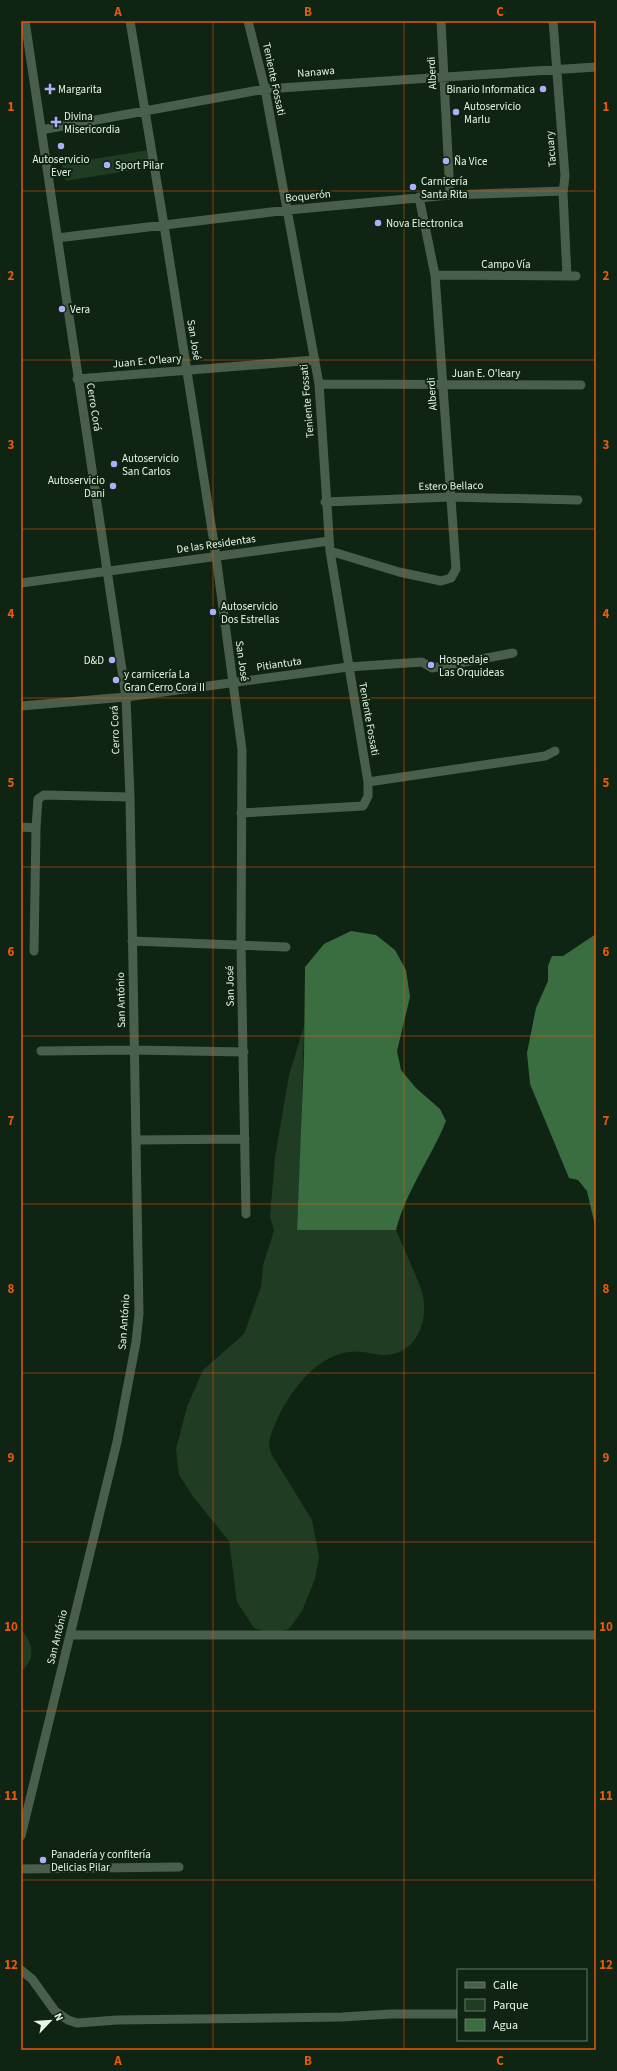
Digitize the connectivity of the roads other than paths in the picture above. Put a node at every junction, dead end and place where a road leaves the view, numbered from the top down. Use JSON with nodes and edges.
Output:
{"nodes":[{"id":1,"x":25,"y":21,"type":"edge"},
{"id":2,"x":130,"y":21,"type":"edge"},
{"id":3,"x":248,"y":21,"type":"edge"},
{"id":4,"x":441,"y":21,"type":"edge"},
{"id":5,"x":553,"y":21,"type":"edge"},
{"id":6,"x":596,"y":67,"type":"edge"},
{"id":7,"x":556,"y":69,"type":"junction"},
{"id":8,"x":444,"y":76,"type":"junction"},
{"id":9,"x":265,"y":89,"type":"junction"},
{"id":10,"x":144,"y":112,"type":"junction"},
{"id":11,"x":41,"y":130,"type":"junction"},
{"id":12,"x":563,"y":191,"type":"junction"},
{"id":13,"x":450,"y":195,"type":"junction"},
{"id":14,"x":419,"y":198,"type":"junction"},
{"id":15,"x":288,"y":210,"type":"junction"},
{"id":16,"x":164,"y":226,"type":"junction"},
{"id":17,"x":57,"y":238,"type":"junction"},
{"id":18,"x":435,"y":275,"type":"junction"},
{"id":19,"x":572,"y":276,"type":"joint"},
{"id":20,"x":315,"y":360,"type":"junction"},
{"id":21,"x":187,"y":370,"type":"junction"},
{"id":22,"x":77,"y":379,"type":"junction"},
{"id":23,"x":319,"y":384,"type":"junction"},
{"id":24,"x":580,"y":385,"type":"dead end"},
{"id":25,"x":443,"y":386,"type":"junction"},
{"id":26,"x":450,"y":497,"type":"junction"},
{"id":27,"x":578,"y":500,"type":"dead end"},
{"id":28,"x":325,"y":502,"type":"junction"},
{"id":29,"x":329,"y":541,"type":"junction"},
{"id":30,"x":330,"y":551,"type":"junction"},
{"id":31,"x":216,"y":556,"type":"junction"},
{"id":32,"x":107,"y":571,"type":"junction"},
{"id":33,"x":21,"y":583,"type":"edge"},
{"id":34,"x":513,"y":653,"type":"dead end"},
{"id":35,"x":348,"y":667,"type":"junction"},
{"id":36,"x":233,"y":683,"type":"junction"},
{"id":37,"x":126,"y":697,"type":"junction"},
{"id":38,"x":21,"y":706,"type":"edge"},
{"id":39,"x":555,"y":751,"type":"dead end"},
{"id":40,"x":368,"y":782,"type":"junction"},
{"id":41,"x":130,"y":797,"type":"junction"},
{"id":42,"x":241,"y":813,"type":"junction"},
{"id":43,"x":21,"y":827,"type":"edge"},
{"id":44,"x":36,"y":828,"type":"junction"},
{"id":45,"x":132,"y":941,"type":"junction"},
{"id":46,"x":241,"y":946,"type":"junction"},
{"id":47,"x":286,"y":947,"type":"dead end"},
{"id":48,"x":34,"y":951,"type":"dead end"},
{"id":49,"x":134,"y":1050,"type":"junction"},
{"id":50,"x":41,"y":1051,"type":"dead end"},
{"id":51,"x":244,"y":1052,"type":"junction"},
{"id":52,"x":245,"y":1139,"type":"junction"},
{"id":53,"x":137,"y":1140,"type":"junction"},
{"id":54,"x":246,"y":1214,"type":"dead end"},
{"id":55,"x":70,"y":1635,"type":"junction"},
{"id":56,"x":596,"y":1635,"type":"edge"},
{"id":57,"x":21,"y":1836,"type":"edge"},
{"id":58,"x":179,"y":1868,"type":"dead end"},
{"id":59,"x":21,"y":1869,"type":"edge"},
{"id":60,"x":21,"y":1970,"type":"edge"},
{"id":61,"x":457,"y":2014,"type":"edge"}],
"edges":[{"from":1,"to":11,"type":"street","name":"Cerro Corá"},
{"from":2,"to":10,"type":"street","name":"San José"},
{"from":3,"to":9,"type":"street","name":"Teniente Fossati"},
{"from":4,"to":8,"type":"street","name":"Alberdi"},
{"from":5,"to":7,"type":"street","name":"Tacuary"},
{"from":6,"to":7,"type":"street","name":"Nanawa"},
{"from":7,"to":8,"type":"street","name":"Nanawa"},
{"from":7,"to":12,"type":"street","name":"Tacuary"},
{"from":8,"to":9,"type":"street","name":"Nanawa"},
{"from":8,"to":13,"type":"street","name":"Alberdi"},
{"from":9,"to":10,"type":"street","name":"Nanawa"},
{"from":9,"to":15,"type":"street","name":"Teniente Fossati"},
{"from":10,"to":11,"type":"street","name":"Nanawa"},
{"from":10,"to":16,"type":"street","name":"San José"},
{"from":11,"to":17,"type":"street","name":"Cerro Corá"},
{"from":12,"to":13,"type":"street","name":"Boquerón"},
{"from":12,"to":19,"type":"street","name":"Tacuary"},
{"from":13,"to":14,"type":"street","name":"Boquerón"},
{"from":14,"to":15,"type":"street","name":"Boquerón"},
{"from":14,"to":18,"type":"street","name":"Alberdi"},
{"from":15,"to":16,"type":"street","name":"Boquerón"},
{"from":15,"to":20,"type":"street","name":"Teniente Fossati"},
{"from":16,"to":17,"type":"street","name":"Boquerón"},
{"from":16,"to":21,"type":"street","name":"San José"},
{"from":17,"to":22,"type":"street","name":"Cerro Corá"},
{"from":18,"to":19,"type":"street","name":"Campo Vía"},
{"from":18,"to":25,"type":"street","name":"Alberdi"},
{"from":20,"to":21,"type":"street","name":"Juan E. O'leary"},
{"from":20,"to":23,"type":"street","name":"Teniente Fossati"},
{"from":21,"to":22,"type":"street","name":"Juan E. O'leary"},
{"from":21,"to":31,"type":"street","name":"San José"},
{"from":22,"to":32,"type":"street","name":"Cerro Corá"},
{"from":23,"to":25,"type":"street","name":"Juan E. O'leary"},
{"from":23,"to":28,"type":"street","name":"Teniente Fossati"},
{"from":24,"to":25,"type":"street","name":"Juan E. O'leary"},
{"from":25,"to":26,"type":"street","name":"Alberdi"},
{"from":26,"to":27,"type":"street","name":"Estero Bellaco"},
{"from":26,"to":28,"type":"street","name":"Estero Bellaco"},
{"from":26,"to":30,"type":"street","name":"Alberdi"},
{"from":28,"to":29,"type":"street","name":"Teniente Fossati"},
{"from":29,"to":30,"type":"street","name":"Teniente Fossati"},
{"from":29,"to":31,"type":"street","name":"De las Residentas"},
{"from":30,"to":35,"type":"street","name":"Teniente Fossati"},
{"from":31,"to":32,"type":"street","name":"De las Residentas"},
{"from":31,"to":36,"type":"street","name":"San José"},
{"from":32,"to":33,"type":"street","name":"De las Residentas"},
{"from":32,"to":37,"type":"street","name":"Cerro Corá"},
{"from":34,"to":35,"type":"street","name":"Pitiantuta"},
{"from":35,"to":36,"type":"street","name":"Pitiantuta"},
{"from":35,"to":40,"type":"street","name":"Teniente Fossati"},
{"from":36,"to":37,"type":"street","name":"Pitiantuta"},
{"from":36,"to":42,"type":"street","name":"San José"},
{"from":37,"to":38,"type":"street","name":"Pitiantuta"},
{"from":37,"to":41,"type":"street","name":"Cerro Corá"},
{"from":39,"to":40,"type":"street"},
{"from":40,"to":42,"type":"street","name":"Teniente Fossati"},
{"from":41,"to":44,"type":"street"},
{"from":41,"to":45,"type":"street","name":"San António"},
{"from":42,"to":46,"type":"street","name":"San José"},
{"from":43,"to":44,"type":"street"},
{"from":44,"to":48,"type":"street"},
{"from":45,"to":46,"type":"street"},
{"from":45,"to":49,"type":"street","name":"San António"},
{"from":46,"to":47,"type":"street"},
{"from":46,"to":51,"type":"street","name":"San José"},
{"from":49,"to":50,"type":"street"},
{"from":49,"to":51,"type":"street"},
{"from":49,"to":53,"type":"street","name":"San António"},
{"from":51,"to":52,"type":"street","name":"San José"},
{"from":52,"to":53,"type":"street"},
{"from":52,"to":54,"type":"street","name":"San José"},
{"from":53,"to":55,"type":"street","name":"San António"},
{"from":55,"to":56,"type":"street"},
{"from":55,"to":57,"type":"street","name":"San António"},
{"from":58,"to":59,"type":"street"},
{"from":60,"to":61,"type":"street"}]}
